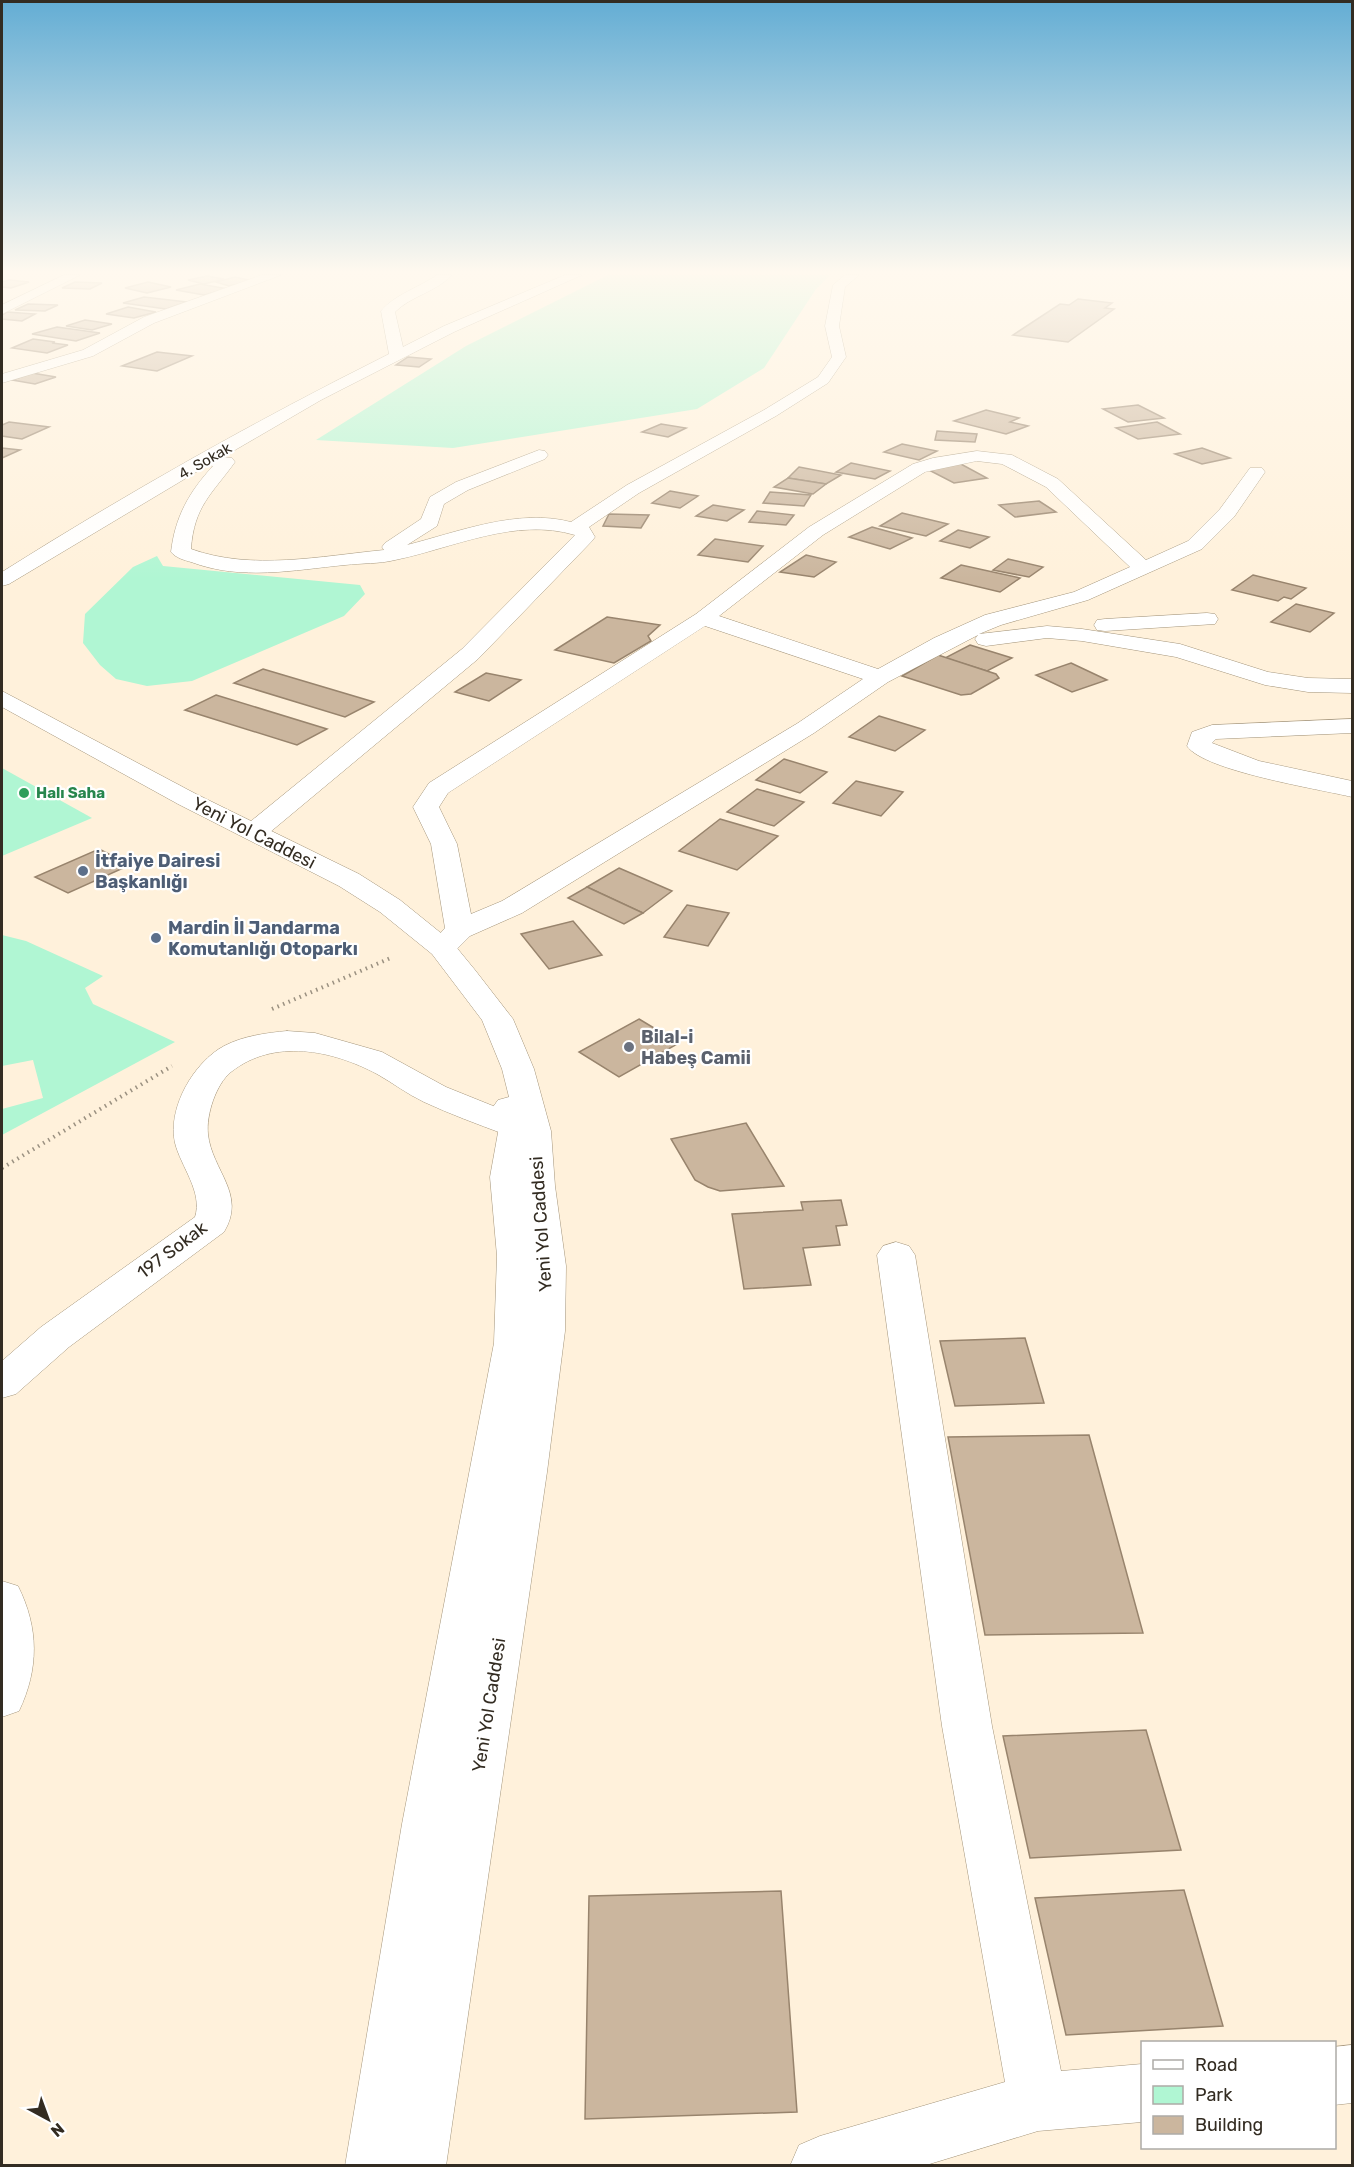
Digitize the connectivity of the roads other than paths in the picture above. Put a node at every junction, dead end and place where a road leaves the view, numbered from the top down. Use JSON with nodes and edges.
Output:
{"nodes":[{"id":1,"x":356,"y":376,"type":"edge"},
{"id":2,"x":826,"y":376,"type":"edge"},
{"id":3,"x":539,"y":455,"type":"dead end"},
{"id":4,"x":207,"y":460,"type":"junction"},
{"id":5,"x":1256,"y":471,"type":"dead end"},
{"id":6,"x":576,"y":527,"type":"junction"},
{"id":7,"x":378,"y":556,"type":"junction"},
{"id":8,"x":1142,"y":567,"type":"junction"},
{"id":9,"x":3,"y":578,"type":"edge"},
{"id":10,"x":703,"y":618,"type":"junction"},
{"id":11,"x":1207,"y":619,"type":"dead end"},
{"id":12,"x":1047,"y":632,"type":"junction"},
{"id":13,"x":942,"y":643,"type":"junction"},
{"id":14,"x":880,"y":677,"type":"junction"},
{"id":15,"x":1353,"y":686,"type":"edge"},
{"id":16,"x":2,"y":698,"type":"edge"},
{"id":17,"x":2,"y":716,"type":"edge"},
{"id":18,"x":1353,"y":726,"type":"edge"},
{"id":19,"x":1353,"y":789,"type":"edge"},
{"id":20,"x":254,"y":832,"type":"junction"},
{"id":21,"x":451,"y":939,"type":"junction"},
{"id":22,"x":516,"y":1127,"type":"junction"},
{"id":23,"x":897,"y":1255,"type":"dead end"},
{"id":24,"x":2,"y":1383,"type":"edge"},
{"id":25,"x":2,"y":1600,"type":"edge"},
{"id":26,"x":2,"y":1696,"type":"edge"},
{"id":27,"x":1353,"y":2074,"type":"edge"},
{"id":28,"x":1336,"y":2076,"type":"edge"},
{"id":29,"x":1141,"y":2093,"type":"edge"},
{"id":30,"x":1038,"y":2102,"type":"junction"},
{"id":31,"x":375,"y":2166,"type":"edge"},
{"id":32,"x":416,"y":2166,"type":"edge"},
{"id":33,"x":820,"y":2166,"type":"edge"}],
"edges":[{"from":1,"to":4,"type":"street","name":"4. Sokak"},
{"from":2,"to":6,"type":"street"},
{"from":3,"to":7,"type":"street"},
{"from":4,"to":7,"type":"street"},
{"from":4,"to":9,"type":"street","name":"4. Sokak"},
{"from":5,"to":8,"type":"street"},
{"from":6,"to":7,"type":"street"},
{"from":6,"to":20,"type":"street"},
{"from":8,"to":10,"type":"street"},
{"from":8,"to":13,"type":"street"},
{"from":10,"to":14,"type":"street"},
{"from":10,"to":21,"type":"street"},
{"from":11,"to":12,"type":"street"},
{"from":12,"to":13,"type":"street"},
{"from":12,"to":15,"type":"street"},
{"from":13,"to":14,"type":"street"},
{"from":14,"to":21,"type":"street"},
{"from":16,"to":20,"type":"street","name":"Yeni Yol Caddesi"},
{"from":17,"to":22,"type":"street","name":"Yeni Yol Caddesi"},
{"from":18,"to":19,"type":"street"},
{"from":20,"to":21,"type":"street","name":"Yeni Yol Caddesi"},
{"from":21,"to":32,"type":"street","name":"Yeni Yol Caddesi"},
{"from":22,"to":24,"type":"street","name":"197 Sokak"},
{"from":22,"to":31,"type":"street","name":"Yeni Yol Caddesi"},
{"from":23,"to":30,"type":"street"},
{"from":25,"to":26,"type":"street"},
{"from":27,"to":28,"type":"street"},
{"from":29,"to":30,"type":"street"},
{"from":30,"to":33,"type":"street"}]}
